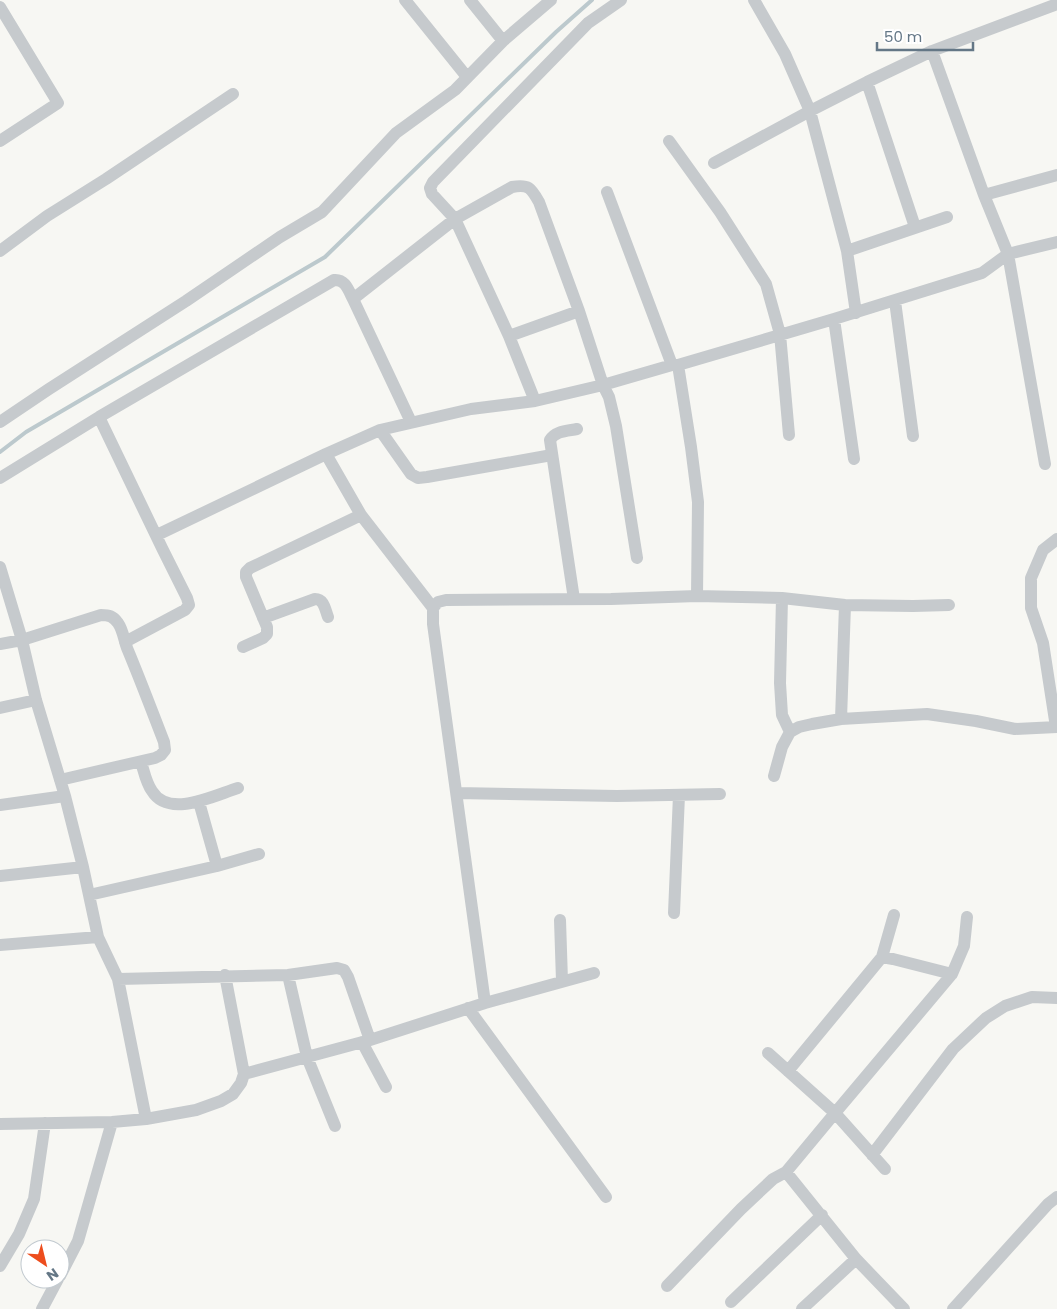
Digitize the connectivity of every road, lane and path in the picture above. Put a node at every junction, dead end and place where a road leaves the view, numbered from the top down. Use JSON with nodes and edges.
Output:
{"nodes":[{"id":1,"x":405,"y":0,"type":"edge"},
{"id":2,"x":470,"y":0,"type":"edge"},
{"id":3,"x":551,"y":0,"type":"edge"},
{"id":4,"x":621,"y":0,"type":"edge"},
{"id":5,"x":754,"y":0,"type":"edge"},
{"id":6,"x":1057,"y":4,"type":"edge"},
{"id":7,"x":0,"y":8,"type":"edge"},
{"id":8,"x":503,"y":41,"type":"junction"},
{"id":9,"x":932,"y":51,"type":"junction"},
{"id":10,"x":467,"y":77,"type":"junction"},
{"id":11,"x":867,"y":82,"type":"junction"},
{"id":12,"x":233,"y":94,"type":"dead end"},
{"id":13,"x":810,"y":111,"type":"junction"},
{"id":14,"x":1,"y":139,"type":"edge"},
{"id":15,"x":669,"y":141,"type":"dead end"},
{"id":16,"x":714,"y":162,"type":"dead end"},
{"id":17,"x":1057,"y":175,"type":"edge"},
{"id":18,"x":607,"y":192,"type":"dead end"},
{"id":19,"x":984,"y":195,"type":"junction"},
{"id":20,"x":947,"y":217,"type":"dead end"},
{"id":21,"x":455,"y":219,"type":"junction"},
{"id":22,"x":915,"y":227,"type":"junction"},
{"id":23,"x":1057,"y":242,"type":"edge"},
{"id":24,"x":847,"y":250,"type":"junction"},
{"id":25,"x":0,"y":251,"type":"edge"},
{"id":26,"x":1008,"y":254,"type":"junction"},
{"id":27,"x":353,"y":298,"type":"junction"},
{"id":28,"x":895,"y":301,"type":"junction"},
{"id":29,"x":579,"y":311,"type":"junction"},
{"id":30,"x":856,"y":313,"type":"junction"},
{"id":31,"x":834,"y":319,"type":"junction"},
{"id":32,"x":780,"y":334,"type":"junction"},
{"id":33,"x":509,"y":336,"type":"junction"},
{"id":34,"x":675,"y":365,"type":"junction"},
{"id":35,"x":603,"y":385,"type":"junction"},
{"id":36,"x":535,"y":401,"type":"junction"},
{"id":37,"x":99,"y":417,"type":"junction"},
{"id":38,"x":0,"y":422,"type":"edge"},
{"id":39,"x":410,"y":422,"type":"junction"},
{"id":40,"x":577,"y":429,"type":"dead end"},
{"id":41,"x":380,"y":430,"type":"junction"},
{"id":42,"x":789,"y":435,"type":"dead end"},
{"id":43,"x":913,"y":436,"type":"dead end"},
{"id":44,"x":326,"y":454,"type":"junction"},
{"id":45,"x":552,"y":455,"type":"junction"},
{"id":46,"x":854,"y":459,"type":"dead end"},
{"id":47,"x":1045,"y":464,"type":"dead end"},
{"id":48,"x":0,"y":478,"type":"edge"},
{"id":49,"x":361,"y":514,"type":"junction"},
{"id":50,"x":157,"y":535,"type":"junction"},
{"id":51,"x":1057,"y":539,"type":"edge"},
{"id":52,"x":637,"y":558,"type":"dead end"},
{"id":53,"x":0,"y":566,"type":"edge"},
{"id":54,"x":697,"y":596,"type":"junction"},
{"id":55,"x":782,"y":598,"type":"junction"},
{"id":56,"x":574,"y":599,"type":"junction"},
{"id":57,"x":845,"y":605,"type":"junction"},
{"id":58,"x":949,"y":605,"type":"dead end"},
{"id":59,"x":433,"y":608,"type":"junction"},
{"id":60,"x":328,"y":617,"type":"dead end"},
{"id":61,"x":264,"y":618,"type":"junction"},
{"id":62,"x":22,"y":640,"type":"junction"},
{"id":63,"x":125,"y":642,"type":"junction"},
{"id":64,"x":0,"y":644,"type":"edge"},
{"id":65,"x":243,"y":647,"type":"dead end"},
{"id":66,"x":36,"y":700,"type":"junction"},
{"id":67,"x":0,"y":708,"type":"edge"},
{"id":68,"x":841,"y":719,"type":"junction"},
{"id":69,"x":1057,"y":727,"type":"edge"},
{"id":70,"x":790,"y":732,"type":"junction"},
{"id":71,"x":141,"y":762,"type":"junction"},
{"id":72,"x":774,"y":776,"type":"dead end"},
{"id":73,"x":60,"y":780,"type":"junction"},
{"id":74,"x":238,"y":788,"type":"dead end"},
{"id":75,"x":457,"y":793,"type":"junction"},
{"id":76,"x":720,"y":794,"type":"dead end"},
{"id":77,"x":679,"y":795,"type":"junction"},
{"id":78,"x":65,"y":796,"type":"junction"},
{"id":79,"x":199,"y":802,"type":"junction"},
{"id":80,"x":0,"y":805,"type":"edge"},
{"id":81,"x":259,"y":854,"type":"dead end"},
{"id":82,"x":217,"y":866,"type":"junction"},
{"id":83,"x":83,"y":867,"type":"junction"},
{"id":84,"x":0,"y":876,"type":"edge"},
{"id":85,"x":89,"y":894,"type":"junction"},
{"id":86,"x":674,"y":913,"type":"dead end"},
{"id":87,"x":894,"y":915,"type":"dead end"},
{"id":88,"x":967,"y":917,"type":"dead end"},
{"id":89,"x":560,"y":920,"type":"dead end"},
{"id":90,"x":98,"y":937,"type":"junction"},
{"id":91,"x":0,"y":945,"type":"edge"},
{"id":92,"x":882,"y":957,"type":"junction"},
{"id":93,"x":594,"y":973,"type":"dead end"},
{"id":94,"x":288,"y":974,"type":"junction"},
{"id":95,"x":952,"y":974,"type":"junction"},
{"id":96,"x":225,"y":975,"type":"junction"},
{"id":97,"x":118,"y":979,"type":"junction"},
{"id":98,"x":562,"y":981,"type":"junction"},
{"id":99,"x":1057,"y":998,"type":"edge"},
{"id":100,"x":485,"y":1003,"type":"junction"},
{"id":101,"x":468,"y":1008,"type":"junction"},
{"id":102,"x":366,"y":1041,"type":"junction"},
{"id":103,"x":768,"y":1053,"type":"dead end"},
{"id":104,"x":307,"y":1057,"type":"junction"},
{"id":105,"x":788,"y":1071,"type":"junction"},
{"id":106,"x":244,"y":1074,"type":"junction"},
{"id":107,"x":386,"y":1087,"type":"dead end"},
{"id":108,"x":835,"y":1113,"type":"junction"},
{"id":109,"x":146,"y":1119,"type":"junction"},
{"id":110,"x":112,"y":1122,"type":"junction"},
{"id":111,"x":45,"y":1123,"type":"junction"},
{"id":112,"x":0,"y":1124,"type":"edge"},
{"id":113,"x":335,"y":1126,"type":"dead end"},
{"id":114,"x":872,"y":1155,"type":"junction"},
{"id":115,"x":885,"y":1169,"type":"dead end"},
{"id":116,"x":786,"y":1172,"type":"junction"},
{"id":117,"x":606,"y":1198,"type":"dead end"},
{"id":118,"x":1057,"y":1198,"type":"edge"},
{"id":119,"x":822,"y":1215,"type":"junction"},
{"id":120,"x":70,"y":1257,"type":"edge"},
{"id":121,"x":856,"y":1259,"type":"junction"},
{"id":122,"x":0,"y":1266,"type":"edge"},
{"id":123,"x":667,"y":1286,"type":"dead end"},
{"id":124,"x":53,"y":1289,"type":"edge"},
{"id":125,"x":731,"y":1302,"type":"dead end"},
{"id":126,"x":42,"y":1309,"type":"edge"},
{"id":127,"x":802,"y":1309,"type":"edge"},
{"id":128,"x":904,"y":1309,"type":"edge"},
{"id":129,"x":953,"y":1309,"type":"edge"}],
"edges":[{"from":1,"to":10,"type":"street"},
{"from":2,"to":8,"type":"street"},
{"from":3,"to":8,"type":"street"},
{"from":4,"to":21,"type":"street"},
{"from":5,"to":13,"type":"street"},
{"from":6,"to":9,"type":"street"},
{"from":7,"to":14,"type":"street"},
{"from":8,"to":10,"type":"street"},
{"from":9,"to":11,"type":"street"},
{"from":9,"to":19,"type":"street"},
{"from":10,"to":38,"type":"street"},
{"from":11,"to":13,"type":"street"},
{"from":11,"to":22,"type":"street"},
{"from":12,"to":25,"type":"street"},
{"from":13,"to":16,"type":"street"},
{"from":13,"to":24,"type":"street"},
{"from":15,"to":32,"type":"street"},
{"from":17,"to":19,"type":"street"},
{"from":18,"to":34,"type":"street"},
{"from":19,"to":26,"type":"street"},
{"from":20,"to":22,"type":"street"},
{"from":21,"to":27,"type":"street"},
{"from":21,"to":29,"type":"street"},
{"from":21,"to":33,"type":"street"},
{"from":22,"to":24,"type":"street"},
{"from":23,"to":26,"type":"street"},
{"from":24,"to":30,"type":"street"},
{"from":26,"to":28,"type":"street"},
{"from":26,"to":47,"type":"street"},
{"from":27,"to":37,"type":"street"},
{"from":27,"to":39,"type":"street"},
{"from":28,"to":30,"type":"street"},
{"from":28,"to":43,"type":"street"},
{"from":29,"to":33,"type":"street"},
{"from":29,"to":35,"type":"street"},
{"from":30,"to":31,"type":"street"},
{"from":31,"to":32,"type":"street"},
{"from":31,"to":46,"type":"street"},
{"from":32,"to":34,"type":"street"},
{"from":32,"to":42,"type":"street"},
{"from":33,"to":36,"type":"street"},
{"from":34,"to":35,"type":"street"},
{"from":34,"to":54,"type":"street"},
{"from":35,"to":36,"type":"street"},
{"from":35,"to":52,"type":"street"},
{"from":36,"to":39,"type":"street"},
{"from":37,"to":48,"type":"street"},
{"from":37,"to":50,"type":"street"},
{"from":39,"to":41,"type":"street"},
{"from":40,"to":45,"type":"street"},
{"from":41,"to":44,"type":"street"},
{"from":41,"to":45,"type":"street"},
{"from":44,"to":49,"type":"street"},
{"from":44,"to":50,"type":"street"},
{"from":45,"to":56,"type":"street"},
{"from":49,"to":59,"type":"street"},
{"from":49,"to":61,"type":"street"},
{"from":50,"to":63,"type":"street"},
{"from":51,"to":69,"type":"street"},
{"from":53,"to":62,"type":"street"},
{"from":54,"to":55,"type":"street"},
{"from":54,"to":56,"type":"street"},
{"from":55,"to":57,"type":"street"},
{"from":55,"to":70,"type":"street"},
{"from":56,"to":59,"type":"street"},
{"from":57,"to":58,"type":"street"},
{"from":57,"to":68,"type":"street"},
{"from":59,"to":75,"type":"street"},
{"from":60,"to":61,"type":"street"},
{"from":61,"to":65,"type":"street"},
{"from":62,"to":63,"type":"street"},
{"from":62,"to":64,"type":"street"},
{"from":62,"to":66,"type":"street"},
{"from":63,"to":71,"type":"street"},
{"from":66,"to":67,"type":"street"},
{"from":66,"to":73,"type":"street"},
{"from":68,"to":69,"type":"street"},
{"from":68,"to":70,"type":"street"},
{"from":70,"to":72,"type":"street"},
{"from":71,"to":73,"type":"street"},
{"from":71,"to":79,"type":"street"},
{"from":73,"to":78,"type":"street"},
{"from":74,"to":79,"type":"street"},
{"from":75,"to":77,"type":"street"},
{"from":75,"to":100,"type":"street"},
{"from":76,"to":77,"type":"street"},
{"from":77,"to":86,"type":"street"},
{"from":78,"to":80,"type":"street"},
{"from":78,"to":83,"type":"street"},
{"from":79,"to":82,"type":"street"},
{"from":81,"to":82,"type":"street"},
{"from":82,"to":85,"type":"street"},
{"from":83,"to":84,"type":"street"},
{"from":83,"to":85,"type":"street"},
{"from":85,"to":90,"type":"street"},
{"from":87,"to":92,"type":"street"},
{"from":88,"to":95,"type":"street"},
{"from":89,"to":98,"type":"street"},
{"from":90,"to":91,"type":"street"},
{"from":90,"to":97,"type":"street"},
{"from":92,"to":95,"type":"street"},
{"from":92,"to":105,"type":"street"},
{"from":93,"to":98,"type":"street"},
{"from":94,"to":96,"type":"street"},
{"from":94,"to":102,"type":"street"},
{"from":94,"to":104,"type":"street"},
{"from":95,"to":108,"type":"street"},
{"from":96,"to":97,"type":"street"},
{"from":96,"to":106,"type":"street"},
{"from":97,"to":109,"type":"street"},
{"from":98,"to":100,"type":"street"},
{"from":99,"to":114,"type":"street"},
{"from":100,"to":101,"type":"street"},
{"from":101,"to":102,"type":"street"},
{"from":101,"to":117,"type":"street"},
{"from":102,"to":104,"type":"street"},
{"from":102,"to":107,"type":"street"},
{"from":103,"to":105,"type":"street"},
{"from":104,"to":106,"type":"street"},
{"from":104,"to":113,"type":"street"},
{"from":105,"to":108,"type":"street"},
{"from":106,"to":109,"type":"street"},
{"from":108,"to":114,"type":"street"},
{"from":108,"to":116,"type":"street"},
{"from":109,"to":110,"type":"street"},
{"from":110,"to":111,"type":"street"},
{"from":110,"to":120,"type":"street"},
{"from":111,"to":112,"type":"street"},
{"from":111,"to":122,"type":"street"},
{"from":114,"to":115,"type":"street"},
{"from":116,"to":119,"type":"street"},
{"from":116,"to":123,"type":"street"},
{"from":118,"to":129,"type":"street"},
{"from":119,"to":121,"type":"street"},
{"from":119,"to":125,"type":"street"},
{"from":121,"to":127,"type":"street"},
{"from":121,"to":128,"type":"street"},
{"from":124,"to":126,"type":"street"}]}
